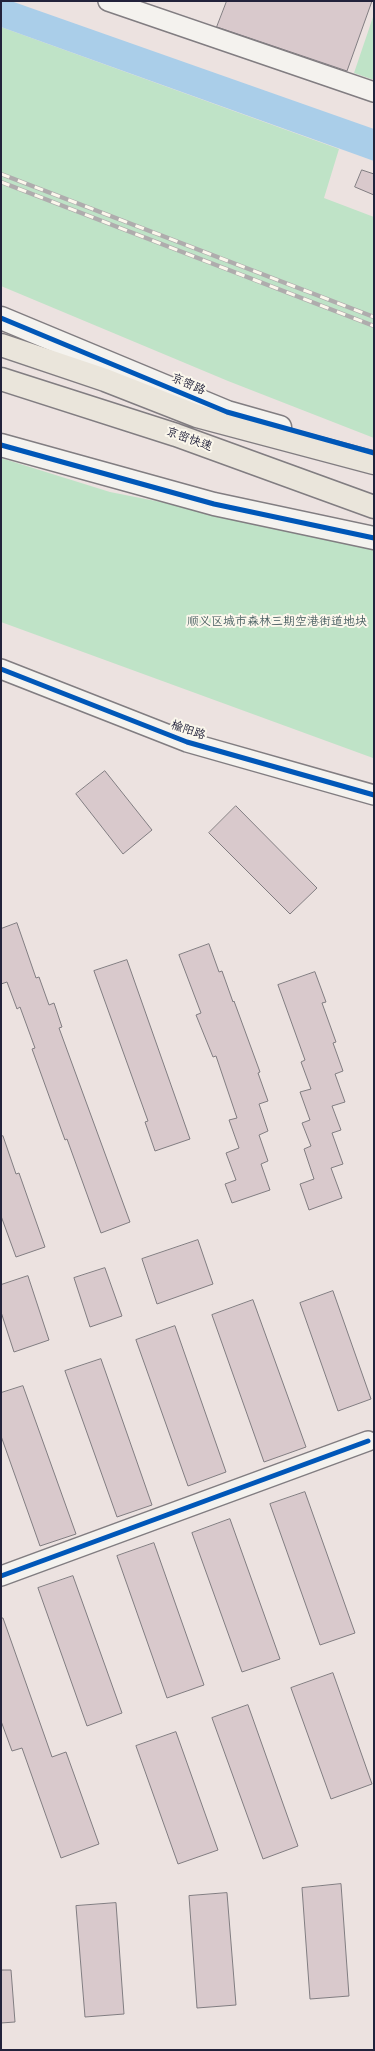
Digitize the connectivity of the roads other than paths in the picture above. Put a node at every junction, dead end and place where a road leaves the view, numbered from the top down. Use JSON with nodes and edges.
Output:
{"nodes":[{"id":1,"x":108,"y":1,"type":"edge"},
{"id":2,"x":374,"y":92,"type":"edge"},
{"id":3,"x":1,"y":318,"type":"edge"},
{"id":4,"x":1,"y":345,"type":"edge"},
{"id":5,"x":1,"y":379,"type":"edge"},
{"id":6,"x":1,"y":444,"type":"edge"},
{"id":7,"x":374,"y":453,"type":"edge"},
{"id":8,"x":374,"y":463,"type":"edge"},
{"id":9,"x":373,"y":507,"type":"edge"},
{"id":10,"x":374,"y":538,"type":"edge"},
{"id":11,"x":1,"y":669,"type":"edge"},
{"id":12,"x":374,"y":795,"type":"edge"},
{"id":13,"x":368,"y":1441,"type":"dead end"},
{"id":14,"x":1,"y":1576,"type":"edge"}],
"edges":[{"from":1,"to":2,"type":"street"},
{"from":3,"to":7,"type":"main road","name":"京密路"},
{"from":4,"to":8,"type":"highway"},
{"from":5,"to":9,"type":"highway","name":"京密快速"},
{"from":6,"to":10,"type":"main road"},
{"from":11,"to":12,"type":"street","name":"榆阳路"},
{"from":13,"to":14,"type":"street"}]}
